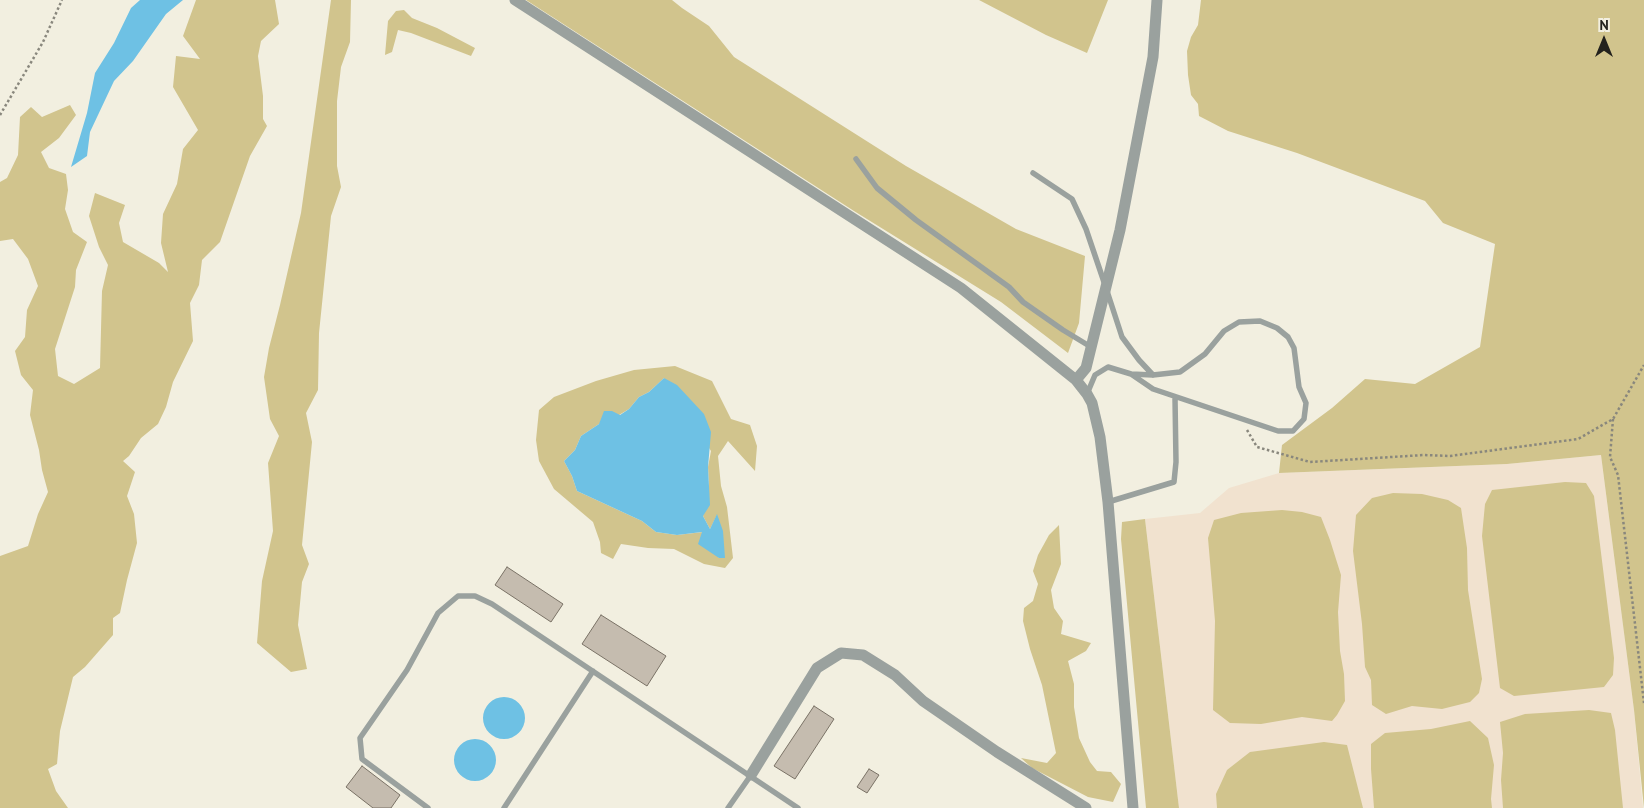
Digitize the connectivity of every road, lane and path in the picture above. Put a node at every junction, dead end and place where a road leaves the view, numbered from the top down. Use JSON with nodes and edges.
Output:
{"nodes":[{"id":1,"x":62,"y":0,"type":"edge"},
{"id":2,"x":515,"y":0,"type":"edge"},
{"id":3,"x":1157,"y":0,"type":"edge"},
{"id":4,"x":0,"y":115,"type":"edge"},
{"id":5,"x":856,"y":159,"type":"dead end"},
{"id":6,"x":1033,"y":173,"type":"dead end"},
{"id":7,"x":1106,"y":288,"type":"junction"},
{"id":8,"x":1091,"y":347,"type":"junction"},
{"id":9,"x":1644,"y":365,"type":"edge"},
{"id":10,"x":1131,"y":374,"type":"junction"},
{"id":11,"x":1153,"y":376,"type":"junction"},
{"id":12,"x":1076,"y":380,"type":"junction"},
{"id":13,"x":1087,"y":394,"type":"junction"},
{"id":14,"x":1175,"y":398,"type":"junction"},
{"id":15,"x":1613,"y":418,"type":"junction"},
{"id":16,"x":1241,"y":420,"type":"junction"},
{"id":17,"x":1108,"y":502,"type":"junction"},
{"id":18,"x":593,"y":671,"type":"junction"},
{"id":19,"x":1644,"y":703,"type":"edge"},
{"id":20,"x":751,"y":775,"type":"junction"},
{"id":21,"x":428,"y":808,"type":"edge"},
{"id":22,"x":504,"y":808,"type":"edge"},
{"id":23,"x":728,"y":808,"type":"edge"},
{"id":24,"x":798,"y":808,"type":"edge"},
{"id":25,"x":1086,"y":808,"type":"edge"},
{"id":26,"x":1133,"y":808,"type":"edge"}],
"edges":[{"from":1,"to":4,"type":"path"},
{"from":2,"to":12,"type":"street"},
{"from":3,"to":7,"type":"street"},
{"from":5,"to":8,"type":"lane"},
{"from":6,"to":7,"type":"lane"},
{"from":7,"to":8,"type":"street"},
{"from":7,"to":11,"type":"lane"},
{"from":8,"to":12,"type":"street"},
{"from":9,"to":15,"type":"path"},
{"from":10,"to":11,"type":"lane"},
{"from":10,"to":13,"type":"lane"},
{"from":10,"to":14,"type":"lane"},
{"from":11,"to":16,"type":"lane"},
{"from":12,"to":13,"type":"street"},
{"from":13,"to":17,"type":"street"},
{"from":14,"to":16,"type":"lane"},
{"from":14,"to":17,"type":"lane"},
{"from":15,"to":16,"type":"path"},
{"from":15,"to":19,"type":"path"},
{"from":17,"to":26,"type":"street"},
{"from":18,"to":20,"type":"lane"},
{"from":18,"to":21,"type":"lane"},
{"from":18,"to":22,"type":"lane"},
{"from":20,"to":23,"type":"lane"},
{"from":20,"to":24,"type":"lane"},
{"from":20,"to":25,"type":"street"}]}
